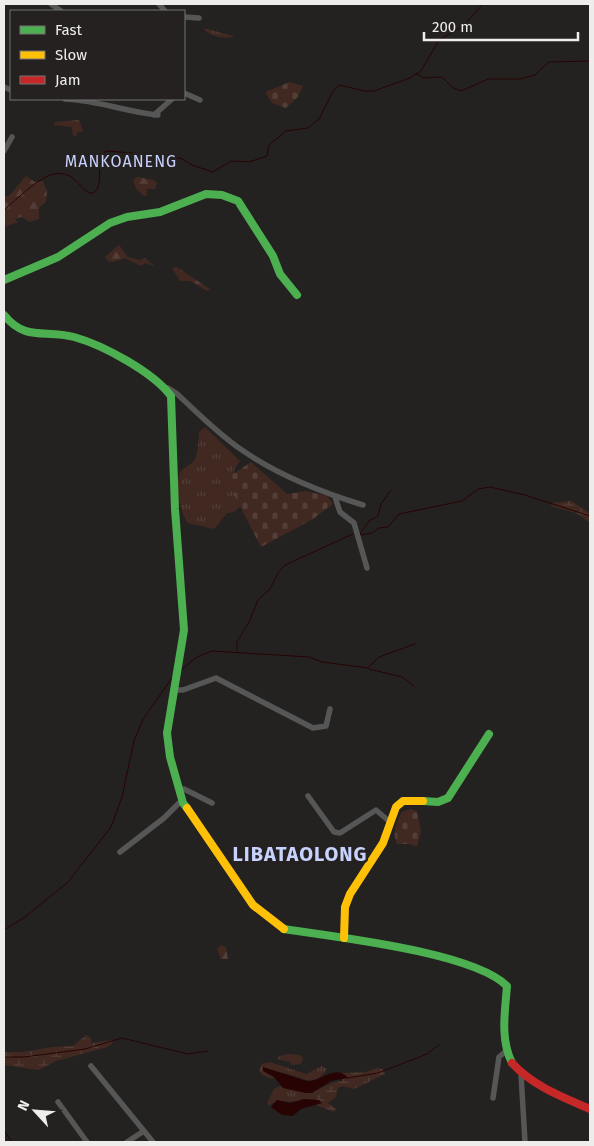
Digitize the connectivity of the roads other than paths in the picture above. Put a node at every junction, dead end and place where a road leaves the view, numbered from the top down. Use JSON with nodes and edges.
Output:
{"nodes":[{"id":1,"x":185,"y":17,"type":"edge"},
{"id":2,"x":199,"y":18,"type":"dead end"},
{"id":3,"x":185,"y":93,"type":"edge"},
{"id":4,"x":85,"y":100,"type":"edge"},
{"id":5,"x":171,"y":100,"type":"edge"},
{"id":6,"x":200,"y":100,"type":"dead end"},
{"id":7,"x":12,"y":137,"type":"dead end"},
{"id":8,"x":4,"y":151,"type":"edge"},
{"id":9,"x":4,"y":280,"type":"edge"},
{"id":10,"x":297,"y":295,"type":"dead end"},
{"id":11,"x":4,"y":315,"type":"edge"},
{"id":12,"x":168,"y":388,"type":"junction"},
{"id":13,"x":335,"y":497,"type":"junction"},
{"id":14,"x":364,"y":505,"type":"dead end"},
{"id":15,"x":367,"y":568,"type":"dead end"},
{"id":16,"x":173,"y":690,"type":"junction"},
{"id":17,"x":330,"y":709,"type":"dead end"},
{"id":18,"x":489,"y":734,"type":"dead end"},
{"id":19,"x":180,"y":791,"type":"junction"},
{"id":20,"x":308,"y":796,"type":"dead end"},
{"id":21,"x":181,"y":803,"type":"junction"},
{"id":22,"x":212,"y":803,"type":"dead end"},
{"id":23,"x":390,"y":822,"type":"junction"},
{"id":24,"x":120,"y":852,"type":"dead end"},
{"id":25,"x":344,"y":938,"type":"junction"},
{"id":26,"x":506,"y":1051,"type":"junction"},
{"id":27,"x":91,"y":1066,"type":"dead end"},
{"id":28,"x":521,"y":1074,"type":"junction"},
{"id":29,"x":493,"y":1098,"type":"dead end"},
{"id":30,"x":58,"y":1102,"type":"dead end"},
{"id":31,"x":590,"y":1109,"type":"edge"},
{"id":32,"x":144,"y":1131,"type":"junction"},
{"id":33,"x":87,"y":1142,"type":"edge"},
{"id":34,"x":127,"y":1142,"type":"edge"},
{"id":35,"x":153,"y":1142,"type":"edge"},
{"id":36,"x":525,"y":1142,"type":"edge"}],
"edges":[{"from":1,"to":2,"type":"street"},
{"from":3,"to":6,"type":"street"},
{"from":4,"to":5,"type":"street"},
{"from":7,"to":8,"type":"street"},
{"from":9,"to":10,"type":"street"},
{"from":11,"to":12,"type":"street"},
{"from":12,"to":13,"type":"street"},
{"from":12,"to":16,"type":"street"},
{"from":13,"to":14,"type":"street"},
{"from":13,"to":15,"type":"street"},
{"from":16,"to":17,"type":"street"},
{"from":16,"to":19,"type":"street"},
{"from":18,"to":23,"type":"street"},
{"from":19,"to":21,"type":"street"},
{"from":19,"to":22,"type":"street"},
{"from":20,"to":23,"type":"street"},
{"from":21,"to":24,"type":"street"},
{"from":21,"to":25,"type":"street"},
{"from":23,"to":25,"type":"street"},
{"from":25,"to":26,"type":"street"},
{"from":26,"to":28,"type":"street"},
{"from":26,"to":29,"type":"street"},
{"from":27,"to":32,"type":"street"},
{"from":28,"to":31,"type":"street"},
{"from":28,"to":36,"type":"street"},
{"from":30,"to":33,"type":"street"},
{"from":32,"to":34,"type":"street"},
{"from":32,"to":35,"type":"street"}]}
